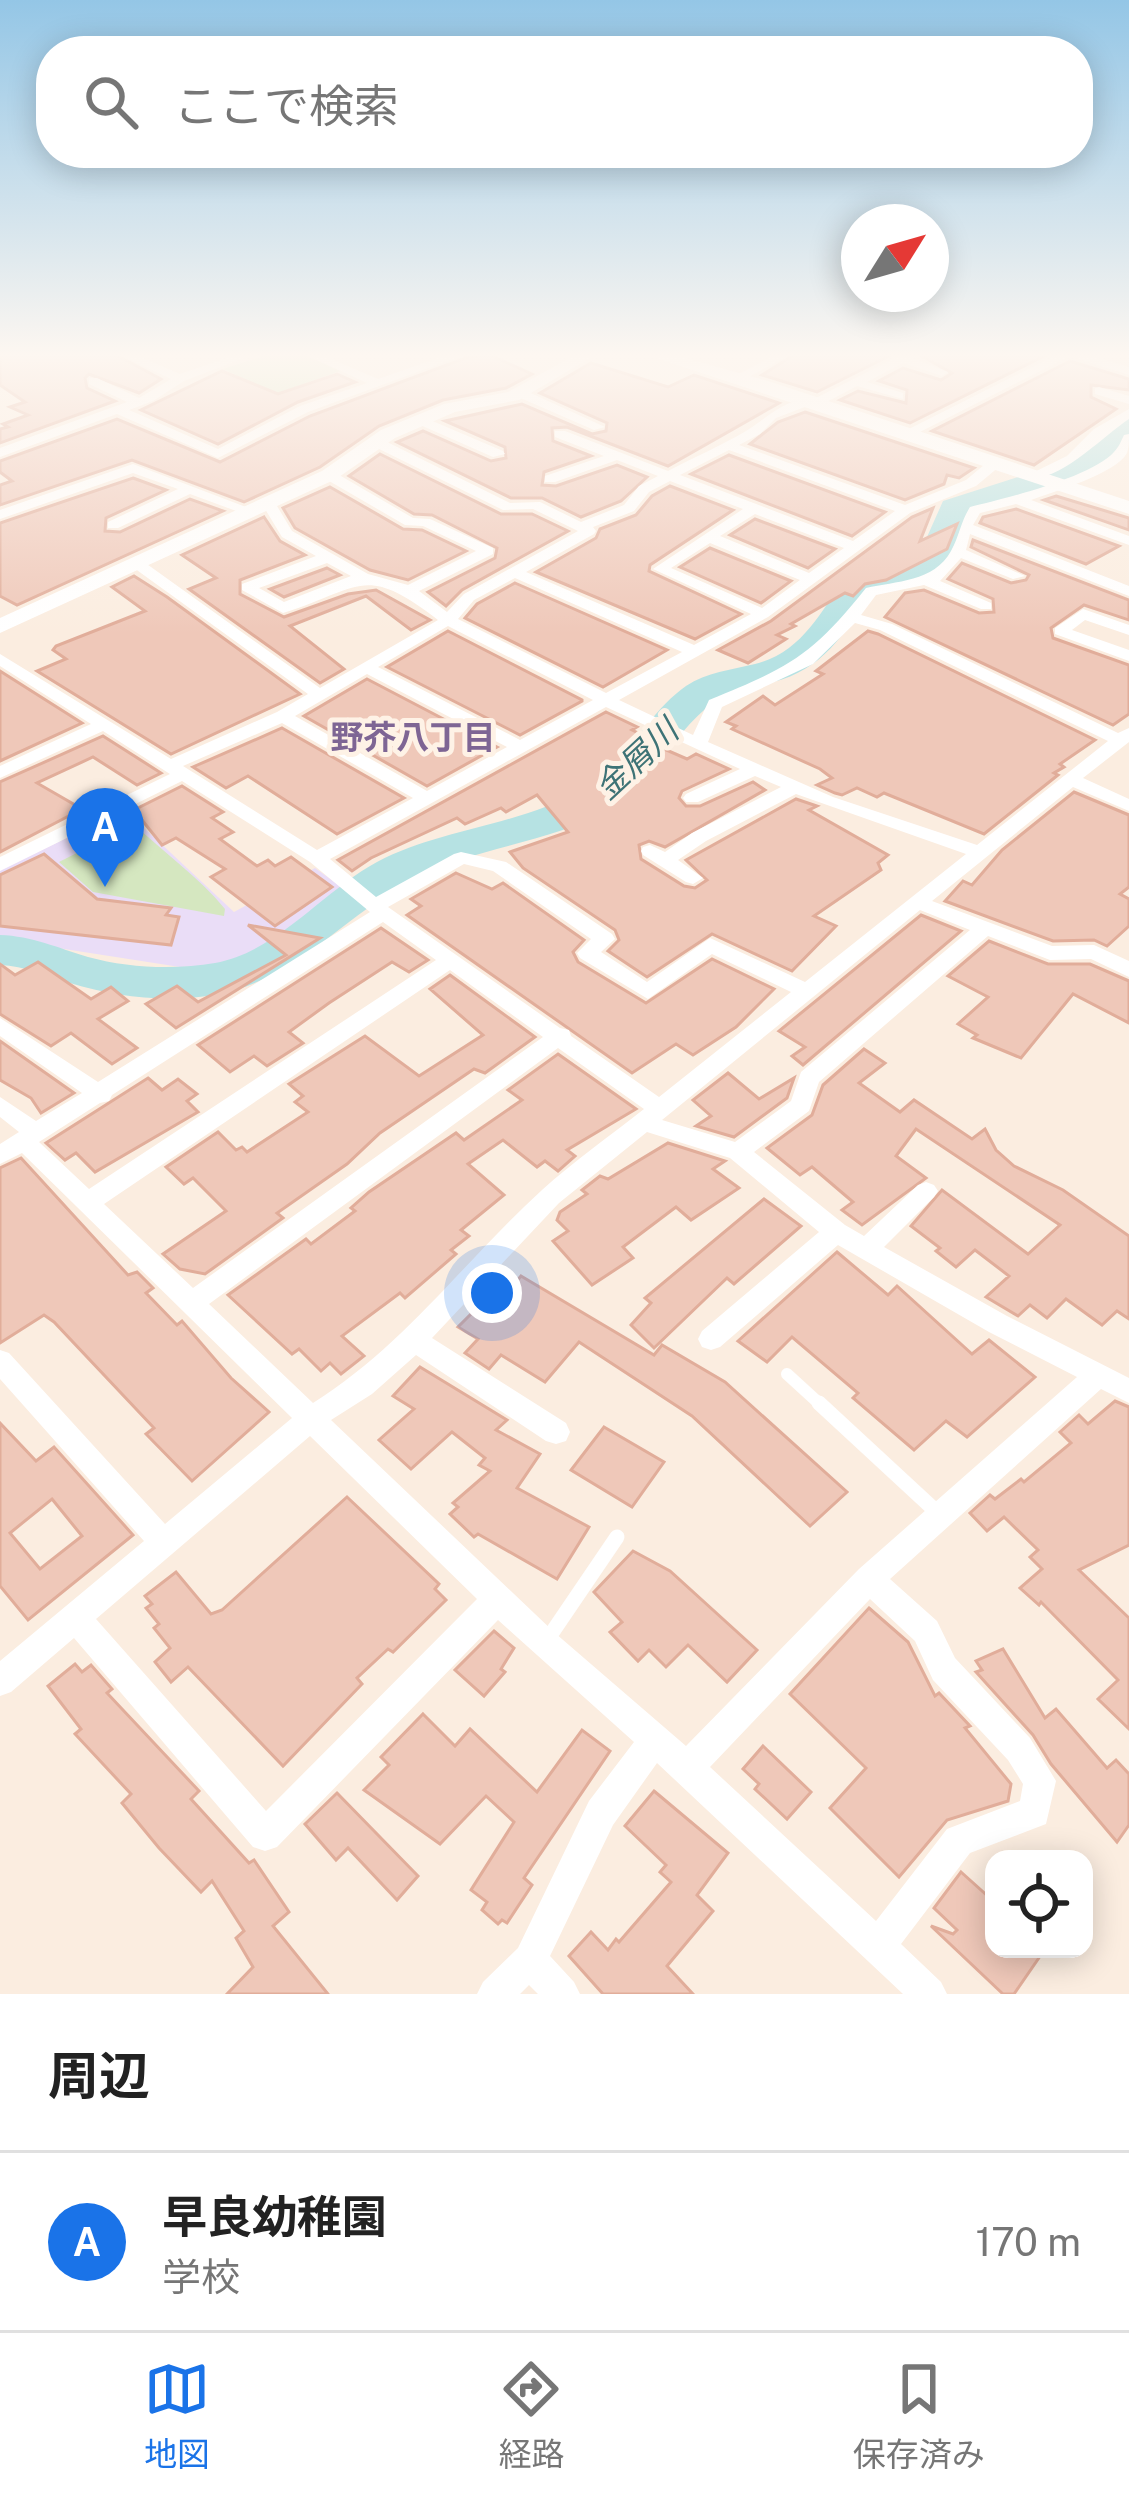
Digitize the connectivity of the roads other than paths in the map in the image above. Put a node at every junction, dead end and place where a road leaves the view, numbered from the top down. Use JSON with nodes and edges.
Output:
{"nodes":[{"id":1,"x":367,"y":448,"type":"edge"},
{"id":2,"x":388,"y":448,"type":"edge"},
{"id":3,"x":478,"y":448,"type":"edge"},
{"id":4,"x":596,"y":448,"type":"edge"},
{"id":5,"x":722,"y":448,"type":"edge"},
{"id":6,"x":736,"y":448,"type":"edge"},
{"id":7,"x":951,"y":448,"type":"edge"},
{"id":8,"x":1083,"y":448,"type":"edge"},
{"id":9,"x":1123,"y":448,"type":"edge"},
{"id":10,"x":498,"y":454,"type":"dead end"},
{"id":11,"x":616,"y":456,"type":"junction"},
{"id":12,"x":995,"y":463,"type":"junction"},
{"id":13,"x":329,"y":475,"type":"junction"},
{"id":14,"x":668,"y":476,"type":"junction"},
{"id":15,"x":550,"y":479,"type":"dead end"},
{"id":16,"x":1048,"y":480,"type":"junction"},
{"id":17,"x":189,"y":489,"type":"junction"},
{"id":18,"x":1015,"y":499,"type":"junction"},
{"id":19,"x":261,"y":508,"type":"junction"},
{"id":20,"x":754,"y":508,"type":"junction"},
{"id":21,"x":1129,"y":508,"type":"edge"},
{"id":22,"x":905,"y":509,"type":"junction"},
{"id":23,"x":0,"y":515,"type":"edge"},
{"id":24,"x":113,"y":525,"type":"dead end"},
{"id":25,"x":580,"y":527,"type":"junction"},
{"id":26,"x":965,"y":527,"type":"junction"},
{"id":27,"x":709,"y":537,"type":"junction"},
{"id":28,"x":1129,"y":541,"type":"edge"},
{"id":29,"x":855,"y":547,"type":"junction"},
{"id":30,"x":958,"y":552,"type":"junction"},
{"id":31,"x":328,"y":556,"type":"junction"},
{"id":32,"x":139,"y":565,"type":"junction"},
{"id":33,"x":515,"y":572,"type":"junction"},
{"id":34,"x":1018,"y":576,"type":"dead end"},
{"id":35,"x":363,"y":577,"type":"junction"},
{"id":36,"x":810,"y":579,"type":"junction"},
{"id":37,"x":926,"y":580,"type":"junction"},
{"id":38,"x":409,"y":590,"type":"junction"},
{"id":39,"x":1129,"y":591,"type":"edge"},
{"id":40,"x":986,"y":607,"type":"dead end"},
{"id":41,"x":763,"y":614,"type":"junction"},
{"id":42,"x":851,"y":617,"type":"junction"},
{"id":43,"x":448,"y":620,"type":"junction"},
{"id":44,"x":3,"y":622,"type":"edge"},
{"id":45,"x":1129,"y":630,"type":"edge"},
{"id":46,"x":695,"y":652,"type":"junction"},
{"id":47,"x":1129,"y":656,"type":"edge"},
{"id":48,"x":0,"y":659,"type":"edge"},
{"id":49,"x":367,"y":668,"type":"junction"},
{"id":50,"x":319,"y":695,"type":"junction"},
{"id":51,"x":610,"y":700,"type":"junction"},
{"id":52,"x":283,"y":716,"type":"junction"},
{"id":53,"x":105,"y":724,"type":"junction"},
{"id":54,"x":1124,"y":736,"type":"edge"},
{"id":55,"x":694,"y":740,"type":"junction"},
{"id":56,"x":517,"y":745,"type":"junction"},
{"id":57,"x":176,"y":770,"type":"junction"},
{"id":58,"x":752,"y":770,"type":"junction"},
{"id":59,"x":0,"y":773,"type":"edge"},
{"id":60,"x":1070,"y":779,"type":"junction"},
{"id":61,"x":795,"y":788,"type":"junction"},
{"id":62,"x":425,"y":797,"type":"junction"},
{"id":63,"x":692,"y":798,"type":"dead end"},
{"id":64,"x":1129,"y":806,"type":"edge"},
{"id":65,"x":980,"y":852,"type":"junction"},
{"id":66,"x":317,"y":858,"type":"junction"},
{"id":67,"x":0,"y":865,"type":"edge"},
{"id":68,"x":693,"y":878,"type":"dead end"},
{"id":69,"x":917,"y":902,"type":"junction"},
{"id":70,"x":376,"y":907,"type":"junction"},
{"id":71,"x":985,"y":928,"type":"junction"},
{"id":72,"x":451,"y":960,"type":"junction"},
{"id":73,"x":1129,"y":970,"type":"edge"},
{"id":74,"x":807,"y":992,"type":"junction"},
{"id":75,"x":0,"y":1025,"type":"edge"},
{"id":76,"x":561,"y":1035,"type":"junction"},
{"id":77,"x":101,"y":1095,"type":"junction"},
{"id":78,"x":0,"y":1106,"type":"edge"},
{"id":79,"x":653,"y":1117,"type":"junction"},
{"id":80,"x":20,"y":1143,"type":"edge"},
{"id":81,"x":738,"y":1152,"type":"junction"},
{"id":82,"x":926,"y":1191,"type":"dead end"},
{"id":83,"x":87,"y":1203,"type":"junction"},
{"id":84,"x":836,"y":1232,"type":"junction"},
{"id":85,"x":866,"y":1249,"type":"junction"},
{"id":86,"x":190,"y":1304,"type":"junction"},
{"id":87,"x":711,"y":1339,"type":"dead end"},
{"id":88,"x":414,"y":1340,"type":"junction"},
{"id":89,"x":0,"y":1361,"type":"edge"},
{"id":90,"x":788,"y":1374,"type":"dead end"},
{"id":91,"x":1096,"y":1377,"type":"junction"},
{"id":92,"x":1129,"y":1391,"type":"edge"},
{"id":93,"x":310,"y":1419,"type":"junction"},
{"id":94,"x":556,"y":1432,"type":"dead end"},
{"id":95,"x":940,"y":1515,"type":"junction"},
{"id":96,"x":617,"y":1537,"type":"dead end"},
{"id":97,"x":164,"y":1544,"type":"junction"},
{"id":98,"x":869,"y":1579,"type":"junction"},
{"id":99,"x":497,"y":1600,"type":"junction"},
{"id":100,"x":76,"y":1618,"type":"junction"},
{"id":101,"x":544,"y":1644,"type":"junction"},
{"id":102,"x":0,"y":1681,"type":"edge"},
{"id":103,"x":655,"y":1740,"type":"junction"},
{"id":104,"x":687,"y":1768,"type":"junction"},
{"id":105,"x":878,"y":1947,"type":"junction"},
{"id":106,"x":530,"y":1960,"type":"junction"},
{"id":107,"x":495,"y":1994,"type":"edge"},
{"id":108,"x":562,"y":1994,"type":"edge"},
{"id":109,"x":929,"y":1994,"type":"edge"}],
"edges":[{"from":1,"to":13,"type":"street"},
{"from":2,"to":25,"type":"street"},
{"from":3,"to":10,"type":"street"},
{"from":4,"to":11,"type":"street"},
{"from":5,"to":14,"type":"street"},
{"from":6,"to":22,"type":"street"},
{"from":7,"to":12,"type":"street"},
{"from":8,"to":16,"type":"street"},
{"from":9,"to":16,"type":"street"},
{"from":11,"to":14,"type":"street"},
{"from":11,"to":15,"type":"street"},
{"from":12,"to":16,"type":"street"},
{"from":12,"to":22,"type":"street"},
{"from":13,"to":19,"type":"street"},
{"from":13,"to":38,"type":"street"},
{"from":14,"to":20,"type":"street"},
{"from":14,"to":25,"type":"street"},
{"from":16,"to":18,"type":"street"},
{"from":16,"to":21,"type":"street"},
{"from":17,"to":19,"type":"street"},
{"from":17,"to":23,"type":"street"},
{"from":17,"to":24,"type":"street"},
{"from":18,"to":26,"type":"street"},
{"from":18,"to":28,"type":"street"},
{"from":19,"to":31,"type":"street"},
{"from":19,"to":32,"type":"street"},
{"from":20,"to":27,"type":"street"},
{"from":20,"to":29,"type":"street"},
{"from":22,"to":29,"type":"street"},
{"from":25,"to":33,"type":"street"},
{"from":26,"to":30,"type":"street"},
{"from":26,"to":39,"type":"street"},
{"from":27,"to":36,"type":"street"},
{"from":27,"to":41,"type":"street"},
{"from":29,"to":36,"type":"street"},
{"from":30,"to":34,"type":"street"},
{"from":30,"to":37,"type":"street"},
{"from":31,"to":35,"type":"street"},
{"from":31,"to":35,"type":"street"},
{"from":32,"to":44,"type":"street"},
{"from":32,"to":50,"type":"street"},
{"from":33,"to":43,"type":"street"},
{"from":33,"to":46,"type":"street"},
{"from":35,"to":38,"type":"street"},
{"from":36,"to":41,"type":"street"},
{"from":37,"to":40,"type":"street"},
{"from":37,"to":42,"type":"street"},
{"from":38,"to":43,"type":"street"},
{"from":41,"to":46,"type":"street"},
{"from":42,"to":54,"type":"street"},
{"from":42,"to":55,"type":"street"},
{"from":43,"to":49,"type":"street"},
{"from":43,"to":51,"type":"street"},
{"from":45,"to":47,"type":"street"},
{"from":46,"to":51,"type":"street"},
{"from":48,"to":53,"type":"street"},
{"from":49,"to":50,"type":"street"},
{"from":49,"to":56,"type":"street"},
{"from":50,"to":52,"type":"street"},
{"from":51,"to":55,"type":"street"},
{"from":51,"to":56,"type":"street"},
{"from":52,"to":57,"type":"street"},
{"from":52,"to":62,"type":"street"},
{"from":53,"to":57,"type":"street"},
{"from":53,"to":59,"type":"street"},
{"from":54,"to":60,"type":"street"},
{"from":55,"to":58,"type":"street"},
{"from":56,"to":62,"type":"street"},
{"from":57,"to":66,"type":"street"},
{"from":57,"to":67,"type":"street"},
{"from":58,"to":61,"type":"street"},
{"from":58,"to":63,"type":"street"},
{"from":60,"to":64,"type":"street"},
{"from":60,"to":65,"type":"street"},
{"from":61,"to":65,"type":"street"},
{"from":61,"to":68,"type":"street"},
{"from":62,"to":66,"type":"street"},
{"from":65,"to":69,"type":"street"},
{"from":66,"to":70,"type":"street"},
{"from":69,"to":71,"type":"street"},
{"from":69,"to":74,"type":"street"},
{"from":70,"to":72,"type":"street"},
{"from":70,"to":74,"type":"street"},
{"from":70,"to":77,"type":"street"},
{"from":71,"to":73,"type":"street"},
{"from":71,"to":81,"type":"street"},
{"from":72,"to":76,"type":"street"},
{"from":72,"to":83,"type":"street"},
{"from":74,"to":79,"type":"street"},
{"from":75,"to":77,"type":"street"},
{"from":76,"to":79,"type":"street"},
{"from":76,"to":86,"type":"street"},
{"from":77,"to":80,"type":"street"},
{"from":78,"to":80,"type":"street"},
{"from":79,"to":81,"type":"street"},
{"from":79,"to":88,"type":"street"},
{"from":80,"to":83,"type":"street"},
{"from":81,"to":84,"type":"street"},
{"from":82,"to":85,"type":"street"},
{"from":83,"to":86,"type":"street"},
{"from":84,"to":85,"type":"street"},
{"from":84,"to":87,"type":"street"},
{"from":85,"to":91,"type":"street"},
{"from":86,"to":93,"type":"street"},
{"from":88,"to":93,"type":"street"},
{"from":88,"to":94,"type":"street"},
{"from":89,"to":97,"type":"street"},
{"from":90,"to":95,"type":"lane"},
{"from":91,"to":92,"type":"street"},
{"from":91,"to":95,"type":"street"},
{"from":93,"to":97,"type":"street"},
{"from":93,"to":99,"type":"street"},
{"from":95,"to":98,"type":"street"},
{"from":96,"to":101,"type":"lane"},
{"from":97,"to":100,"type":"street"},
{"from":98,"to":104,"type":"street"},
{"from":98,"to":105,"type":"street"},
{"from":99,"to":100,"type":"street"},
{"from":99,"to":101,"type":"street"},
{"from":100,"to":102,"type":"street"},
{"from":101,"to":103,"type":"street"},
{"from":103,"to":104,"type":"street"},
{"from":103,"to":106,"type":"street"},
{"from":104,"to":105,"type":"street"},
{"from":105,"to":109,"type":"street"},
{"from":106,"to":107,"type":"street"},
{"from":106,"to":108,"type":"street"}]}
